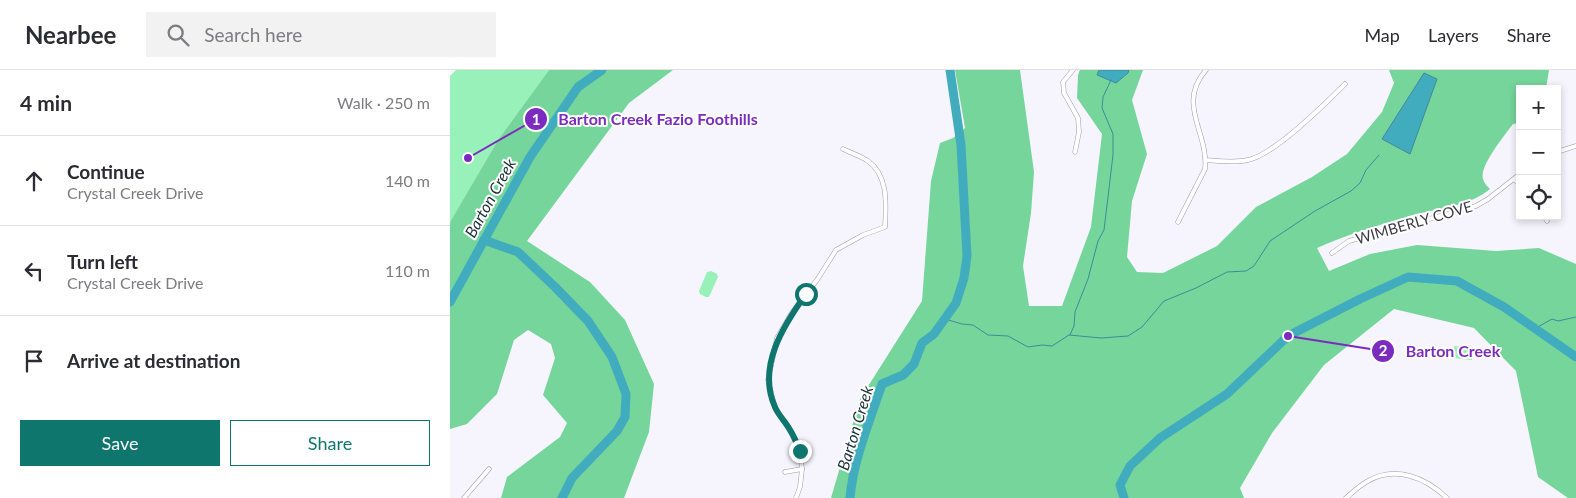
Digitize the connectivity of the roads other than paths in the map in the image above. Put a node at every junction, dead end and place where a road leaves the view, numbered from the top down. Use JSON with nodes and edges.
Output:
{"nodes":[{"id":1,"x":1073,"y":70,"type":"edge"},
{"id":2,"x":1206,"y":70,"type":"edge"},
{"id":3,"x":1345,"y":84,"type":"dead end"},
{"id":4,"x":1576,"y":146,"type":"edge"},
{"id":5,"x":843,"y":149,"type":"dead end"},
{"id":6,"x":1561,"y":151,"type":"edge"},
{"id":7,"x":1075,"y":152,"type":"dead end"},
{"id":8,"x":1206,"y":160,"type":"junction"},
{"id":9,"x":1519,"y":175,"type":"edge"},
{"id":10,"x":1514,"y":179,"type":"junction"},
{"id":11,"x":1516,"y":181,"type":"edge"},
{"id":12,"x":1178,"y":222,"type":"dead end"},
{"id":13,"x":1332,"y":253,"type":"dead end"},
{"id":14,"x":488,"y":469,"type":"dead end"},
{"id":15,"x":802,"y":469,"type":"junction"},
{"id":16,"x":785,"y":472,"type":"dead end"},
{"id":17,"x":464,"y":498,"type":"edge"},
{"id":18,"x":796,"y":498,"type":"edge"},
{"id":19,"x":1346,"y":498,"type":"edge"},
{"id":20,"x":1447,"y":498,"type":"edge"}],
"edges":[{"from":1,"to":7,"type":"street"},
{"from":2,"to":8,"type":"street"},
{"from":3,"to":8,"type":"street"},
{"from":4,"to":6,"type":"street"},
{"from":5,"to":15,"type":"street"},
{"from":8,"to":12,"type":"street"},
{"from":9,"to":10,"type":"street","name":"WIMBERLY COVE"},
{"from":10,"to":11,"type":"street"},
{"from":10,"to":13,"type":"street","name":"WIMBERLY COVE"},
{"from":14,"to":17,"type":"street"},
{"from":15,"to":16,"type":"street"},
{"from":15,"to":18,"type":"street"},
{"from":19,"to":20,"type":"street"}]}
